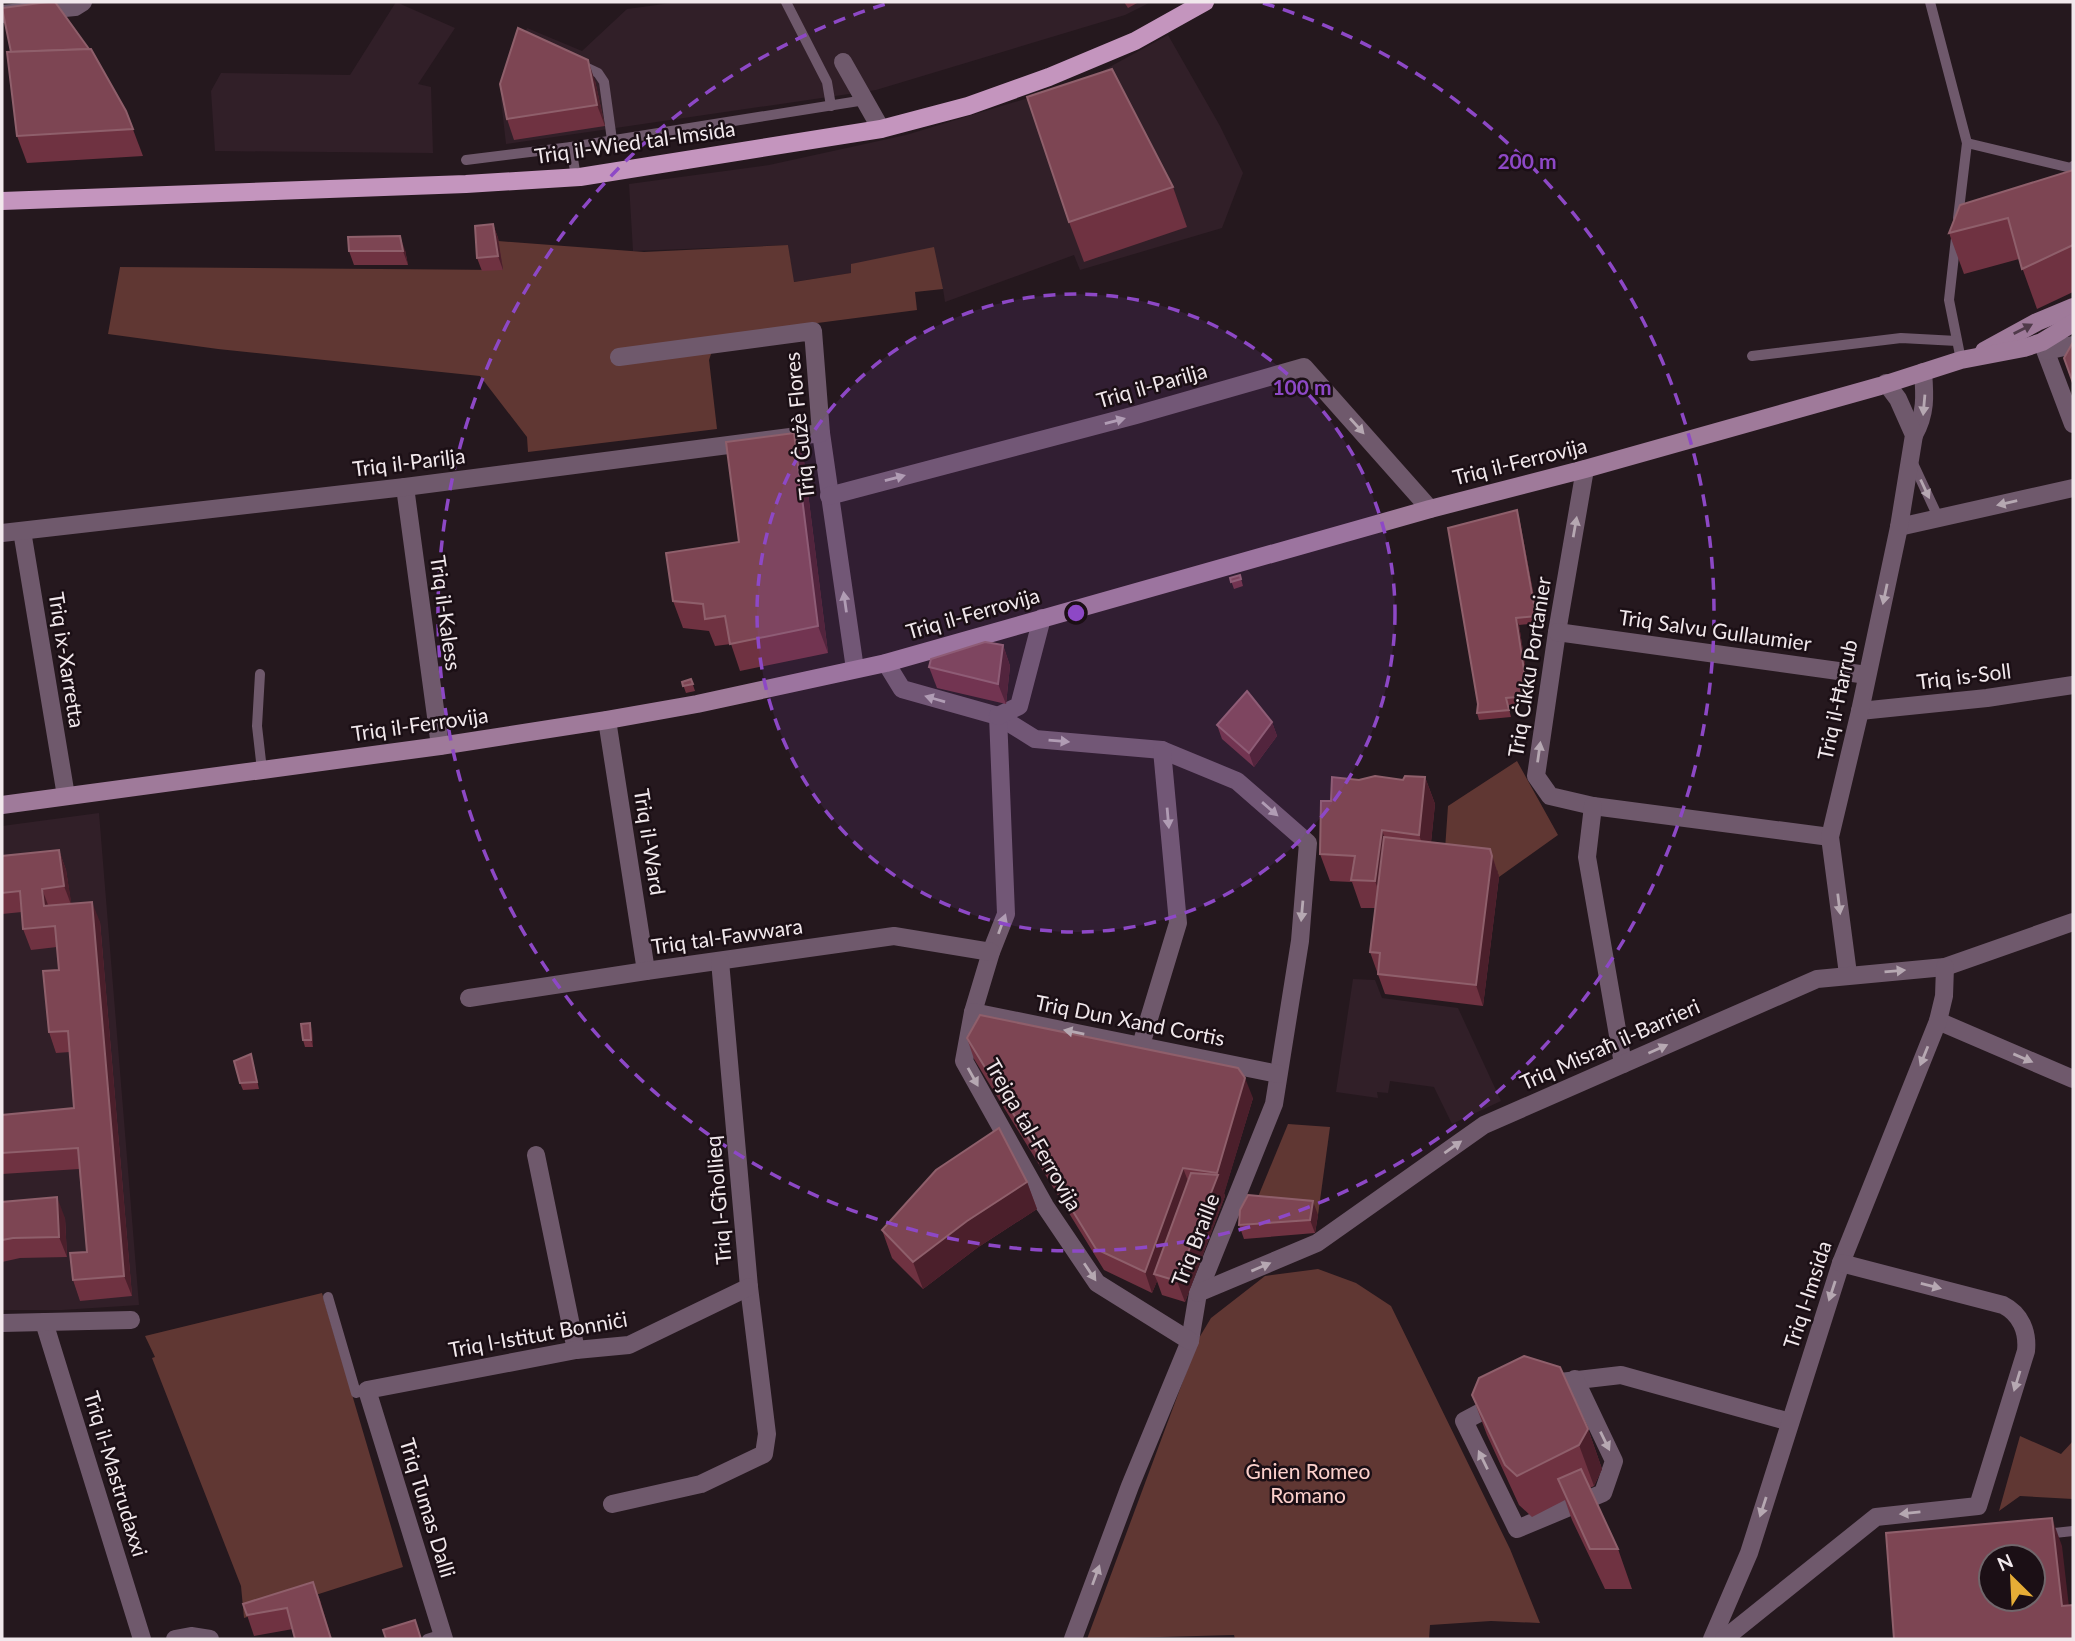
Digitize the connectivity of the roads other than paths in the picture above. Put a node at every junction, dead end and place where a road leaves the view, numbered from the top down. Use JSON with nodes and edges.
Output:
{"nodes":[{"id":1,"x":83,"y":2,"type":"edge"},
{"id":2,"x":786,"y":2,"type":"edge"},
{"id":3,"x":1205,"y":2,"type":"edge"},
{"id":4,"x":1930,"y":2,"type":"edge"},
{"id":5,"x":2,"y":14,"type":"edge"},
{"id":6,"x":565,"y":58,"type":"edge"},
{"id":7,"x":843,"y":62,"type":"dead end"},
{"id":8,"x":865,"y":100,"type":"junction"},
{"id":9,"x":831,"y":106,"type":"junction"},
{"id":10,"x":881,"y":129,"type":"junction"},
{"id":11,"x":612,"y":140,"type":"junction"},
{"id":12,"x":1967,"y":143,"type":"junction"},
{"id":13,"x":571,"y":147,"type":"junction"},
{"id":14,"x":466,"y":160,"type":"dead end"},
{"id":15,"x":2073,"y":166,"type":"edge"},
{"id":16,"x":576,"y":177,"type":"junction"},
{"id":17,"x":2,"y":201,"type":"edge"},
{"id":18,"x":2073,"y":307,"type":"edge"},
{"id":19,"x":2073,"y":323,"type":"edge"},
{"id":20,"x":1957,"y":341,"type":"junction"},
{"id":21,"x":2073,"y":345,"type":"edge"},
{"id":22,"x":2044,"y":346,"type":"junction"},
{"id":23,"x":1752,"y":356,"type":"dead end"},
{"id":24,"x":619,"y":357,"type":"dead end"},
{"id":25,"x":1968,"y":358,"type":"junction"},
{"id":26,"x":1923,"y":372,"type":"junction"},
{"id":27,"x":1886,"y":383,"type":"junction"},
{"id":28,"x":2073,"y":425,"type":"edge"},
{"id":29,"x":821,"y":433,"type":"junction"},
{"id":30,"x":1914,"y":435,"type":"junction"},
{"id":31,"x":1911,"y":459,"type":"junction"},
{"id":32,"x":1585,"y":470,"type":"junction"},
{"id":33,"x":405,"y":487,"type":"junction"},
{"id":34,"x":2073,"y":488,"type":"edge"},
{"id":35,"x":829,"y":496,"type":"junction"},
{"id":36,"x":1430,"y":509,"type":"junction"},
{"id":37,"x":1940,"y":519,"type":"junction"},
{"id":38,"x":1899,"y":527,"type":"junction"},
{"id":39,"x":22,"y":531,"type":"junction"},
{"id":40,"x":2,"y":533,"type":"edge"},
{"id":41,"x":1042,"y":618,"type":"junction"},
{"id":42,"x":1557,"y":632,"type":"junction"},
{"id":43,"x":886,"y":663,"type":"junction"},
{"id":44,"x":855,"y":669,"type":"junction"},
{"id":45,"x":260,"y":674,"type":"dead end"},
{"id":46,"x":1867,"y":675,"type":"junction"},
{"id":47,"x":2073,"y":685,"type":"edge"},
{"id":48,"x":1860,"y":711,"type":"junction"},
{"id":49,"x":998,"y":716,"type":"junction"},
{"id":50,"x":607,"y":720,"type":"junction"},
{"id":51,"x":440,"y":746,"type":"junction"},
{"id":52,"x":1162,"y":750,"type":"junction"},
{"id":53,"x":262,"y":770,"type":"junction"},
{"id":54,"x":66,"y":796,"type":"junction"},
{"id":55,"x":2,"y":805,"type":"edge"},
{"id":56,"x":1593,"y":806,"type":"junction"},
{"id":57,"x":1830,"y":837,"type":"junction"},
{"id":58,"x":2073,"y":922,"type":"edge"},
{"id":59,"x":991,"y":952,"type":"junction"},
{"id":60,"x":720,"y":961,"type":"junction"},
{"id":61,"x":1945,"y":967,"type":"junction"},
{"id":62,"x":646,"y":971,"type":"junction"},
{"id":63,"x":1848,"y":974,"type":"junction"},
{"id":64,"x":469,"y":998,"type":"dead end"},
{"id":65,"x":973,"y":1012,"type":"junction"},
{"id":66,"x":1938,"y":1021,"type":"junction"},
{"id":67,"x":1142,"y":1045,"type":"junction"},
{"id":68,"x":1623,"y":1065,"type":"junction"},
{"id":69,"x":1278,"y":1074,"type":"junction"},
{"id":70,"x":2073,"y":1079,"type":"edge"},
{"id":71,"x":536,"y":1155,"type":"dead end"},
{"id":72,"x":1841,"y":1263,"type":"junction"},
{"id":73,"x":749,"y":1287,"type":"junction"},
{"id":74,"x":1198,"y":1293,"type":"junction"},
{"id":75,"x":328,"y":1297,"type":"dead end"},
{"id":76,"x":131,"y":1320,"type":"dead end"},
{"id":77,"x":44,"y":1322,"type":"junction"},
{"id":78,"x":2,"y":1324,"type":"edge"},
{"id":79,"x":1190,"y":1341,"type":"junction"},
{"id":80,"x":576,"y":1350,"type":"junction"},
{"id":81,"x":1575,"y":1379,"type":"junction"},
{"id":82,"x":367,"y":1390,"type":"junction"},
{"id":83,"x":1790,"y":1422,"type":"junction"},
{"id":84,"x":612,"y":1504,"type":"dead end"},
{"id":85,"x":2073,"y":1531,"type":"edge"},
{"id":86,"x":2034,"y":1536,"type":"edge"},
{"id":87,"x":186,"y":1638,"type":"edge"},
{"id":88,"x":438,"y":1638,"type":"edge"},
{"id":89,"x":142,"y":1639,"type":"edge"},
{"id":90,"x":210,"y":1639,"type":"edge"},
{"id":91,"x":1073,"y":1639,"type":"edge"},
{"id":92,"x":1712,"y":1639,"type":"edge"},
{"id":93,"x":1724,"y":1639,"type":"edge"}],
"edges":[{"from":1,"to":5,"type":"street"},
{"from":2,"to":9,"type":"lane"},
{"from":3,"to":10,"type":"main road","name":"Triq il-Wied tal-Imsida"},
{"from":4,"to":12,"type":"lane"},
{"from":6,"to":11,"type":"lane"},
{"from":7,"to":8,"type":"street"},
{"from":8,"to":9,"type":"lane"},
{"from":8,"to":10,"type":"street"},
{"from":9,"to":11,"type":"lane"},
{"from":10,"to":16,"type":"main road","name":"Triq il-Wied tal-Imsida"},
{"from":11,"to":13,"type":"lane"},
{"from":12,"to":15,"type":"lane"},
{"from":12,"to":20,"type":"lane"},
{"from":13,"to":14,"type":"lane"},
{"from":13,"to":16,"type":"lane"},
{"from":16,"to":17,"type":"main road","name":"Triq il-Wied tal-Imsida"},
{"from":25,"to":18,"type":"main road","name":"Triq il-Ferrovija","one_way":true},
{"from":19,"to":22,"type":"main road","name":"Triq il-Ferrovija"},
{"from":20,"to":23,"type":"lane"},
{"from":20,"to":25,"type":"lane"},
{"from":21,"to":22,"type":"street","name":"Triq il-Ferrovija"},
{"from":22,"to":25,"type":"main road","name":"Triq il-Ferrovija"},
{"from":22,"to":28,"type":"street"},
{"from":24,"to":29,"type":"street","name":"Triq Ġużè Flores"},
{"from":25,"to":26,"type":"main road","name":"Triq il-Ferrovija"},
{"from":26,"to":27,"type":"main road","name":"Triq il-Ferrovija"},
{"from":26,"to":30,"type":"street","name":"Triq il-Ħarrub","one_way":true},
{"from":27,"to":30,"type":"street"},
{"from":27,"to":32,"type":"main road","name":"Triq il-Ferrovija"},
{"from":29,"to":33,"type":"street","name":"Triq il-Parilja"},
{"from":29,"to":35,"type":"street","name":"Triq Ġużè Flores"},
{"from":30,"to":31,"type":"street","name":"Triq il-Ħarrub"},
{"from":31,"to":37,"type":"lane","one_way":true},
{"from":31,"to":38,"type":"street","name":"Triq il-Ħarrub"},
{"from":32,"to":36,"type":"main road","name":"Triq il-Ferrovija"},
{"from":42,"to":32,"type":"street","name":"Triq Ċikku Portanier","one_way":true},
{"from":33,"to":39,"type":"street","name":"Triq il-Parilja"},
{"from":33,"to":51,"type":"street","name":"Triq il-Kaless"},
{"from":34,"to":37,"type":"street","one_way":true},
{"from":35,"to":36,"type":"street","name":"Triq il-Parilja","one_way":true},
{"from":44,"to":35,"type":"street","name":"Triq Ġużè Flores","one_way":true},
{"from":36,"to":41,"type":"main road","name":"Triq il-Ferrovija"},
{"from":37,"to":38,"type":"street"},
{"from":38,"to":46,"type":"street","name":"Triq il-Ħarrub","one_way":true},
{"from":39,"to":40,"type":"street","name":"Triq il-Parilja"},
{"from":39,"to":54,"type":"street","name":"Triq ix-Xarretta"},
{"from":41,"to":43,"type":"main road","name":"Triq il-Ferrovija"},
{"from":41,"to":49,"type":"street"},
{"from":42,"to":46,"type":"street","name":"Triq Salvu Gullaumier"},
{"from":56,"to":42,"type":"street","name":"Triq Ċikku Portanier","one_way":true},
{"from":43,"to":44,"type":"main road","name":"Triq il-Ferrovija"},
{"from":49,"to":43,"type":"street","one_way":true},
{"from":44,"to":50,"type":"main road","name":"Triq il-Ferrovija"},
{"from":45,"to":53,"type":"lane"},
{"from":46,"to":48,"type":"street","name":"Triq il-Ħarrub"},
{"from":47,"to":48,"type":"street","name":"Triq is-Soll"},
{"from":48,"to":57,"type":"street","name":"Triq il-Ħarrub"},
{"from":49,"to":52,"type":"street","one_way":true},
{"from":59,"to":49,"type":"street","name":"Trejqa tal-Ferrovija","one_way":true},
{"from":50,"to":51,"type":"main road","name":"Triq il-Ferrovija"},
{"from":50,"to":62,"type":"street","name":"Triq il-Ward"},
{"from":51,"to":53,"type":"main road","name":"Triq il-Ferrovija"},
{"from":52,"to":67,"type":"street","one_way":true},
{"from":52,"to":69,"type":"street","name":"Triq Braille","one_way":true},
{"from":53,"to":54,"type":"main road","name":"Triq il-Ferrovija"},
{"from":54,"to":55,"type":"main road","name":"Triq il-Ferrovija"},
{"from":56,"to":57,"type":"street","name":"Triq Ċikku Portanier"},
{"from":56,"to":68,"type":"street"},
{"from":57,"to":63,"type":"street","name":"Triq il-Ħarrub","one_way":true},
{"from":58,"to":61,"type":"street","name":"Triq Misraħ il-Barrieri"},
{"from":59,"to":60,"type":"street","name":"Triq tal-Fawwara"},
{"from":59,"to":65,"type":"street","name":"Trejqa tal-Ferrovija"},
{"from":60,"to":62,"type":"street","name":"Triq tal-Fawwara"},
{"from":60,"to":73,"type":"street","name":"Triq l-Għollieq"},
{"from":63,"to":61,"type":"street","name":"Triq Misraħ il-Barrieri","one_way":true},
{"from":61,"to":66,"type":"street","name":"Triq l-Imsida"},
{"from":62,"to":64,"type":"street","name":"Triq tal-Fawwara"},
{"from":68,"to":63,"type":"street","name":"Triq Misraħ il-Barrieri","one_way":true},
{"from":67,"to":65,"type":"street","name":"Triq Dun Xand Cortis","one_way":true},
{"from":65,"to":79,"type":"street","name":"Trejqa tal-Ferrovija","one_way":true},
{"from":66,"to":70,"type":"street","one_way":true},
{"from":66,"to":72,"type":"street","name":"Triq l-Imsida","one_way":true},
{"from":67,"to":69,"type":"street","name":"Triq Dun Xand Cortis"},
{"from":74,"to":68,"type":"street","name":"Triq Misraħ il-Barrieri","one_way":true},
{"from":69,"to":74,"type":"street","name":"Triq Braille"},
{"from":71,"to":80,"type":"street"},
{"from":72,"to":83,"type":"street","name":"Triq l-Imsida","one_way":true},
{"from":72,"to":93,"type":"street","one_way":true},
{"from":73,"to":80,"type":"street","name":"Triq l-Istitut Bonniċi"},
{"from":73,"to":84,"type":"street","name":"Triq l-Għollieq"},
{"from":74,"to":79,"type":"street","name":"Triq Braille"},
{"from":75,"to":82,"type":"lane"},
{"from":76,"to":77,"type":"street"},
{"from":77,"to":78,"type":"street"},
{"from":77,"to":89,"type":"street","name":"Triq il-Mastrudaxxi"},
{"from":91,"to":79,"type":"street","name":"Triq Braille","one_way":true},
{"from":80,"to":82,"type":"street","name":"Triq l-Istitut Bonniċi"},
{"from":81,"to":81,"type":"street","one_way":true},
{"from":81,"to":83,"type":"street"},
{"from":82,"to":88,"type":"street","name":"Triq Tumas Dalli"},
{"from":83,"to":92,"type":"street","name":"Triq l-Imsida","one_way":true},
{"from":85,"to":86,"type":"lane"},
{"from":87,"to":90,"type":"street"}]}
